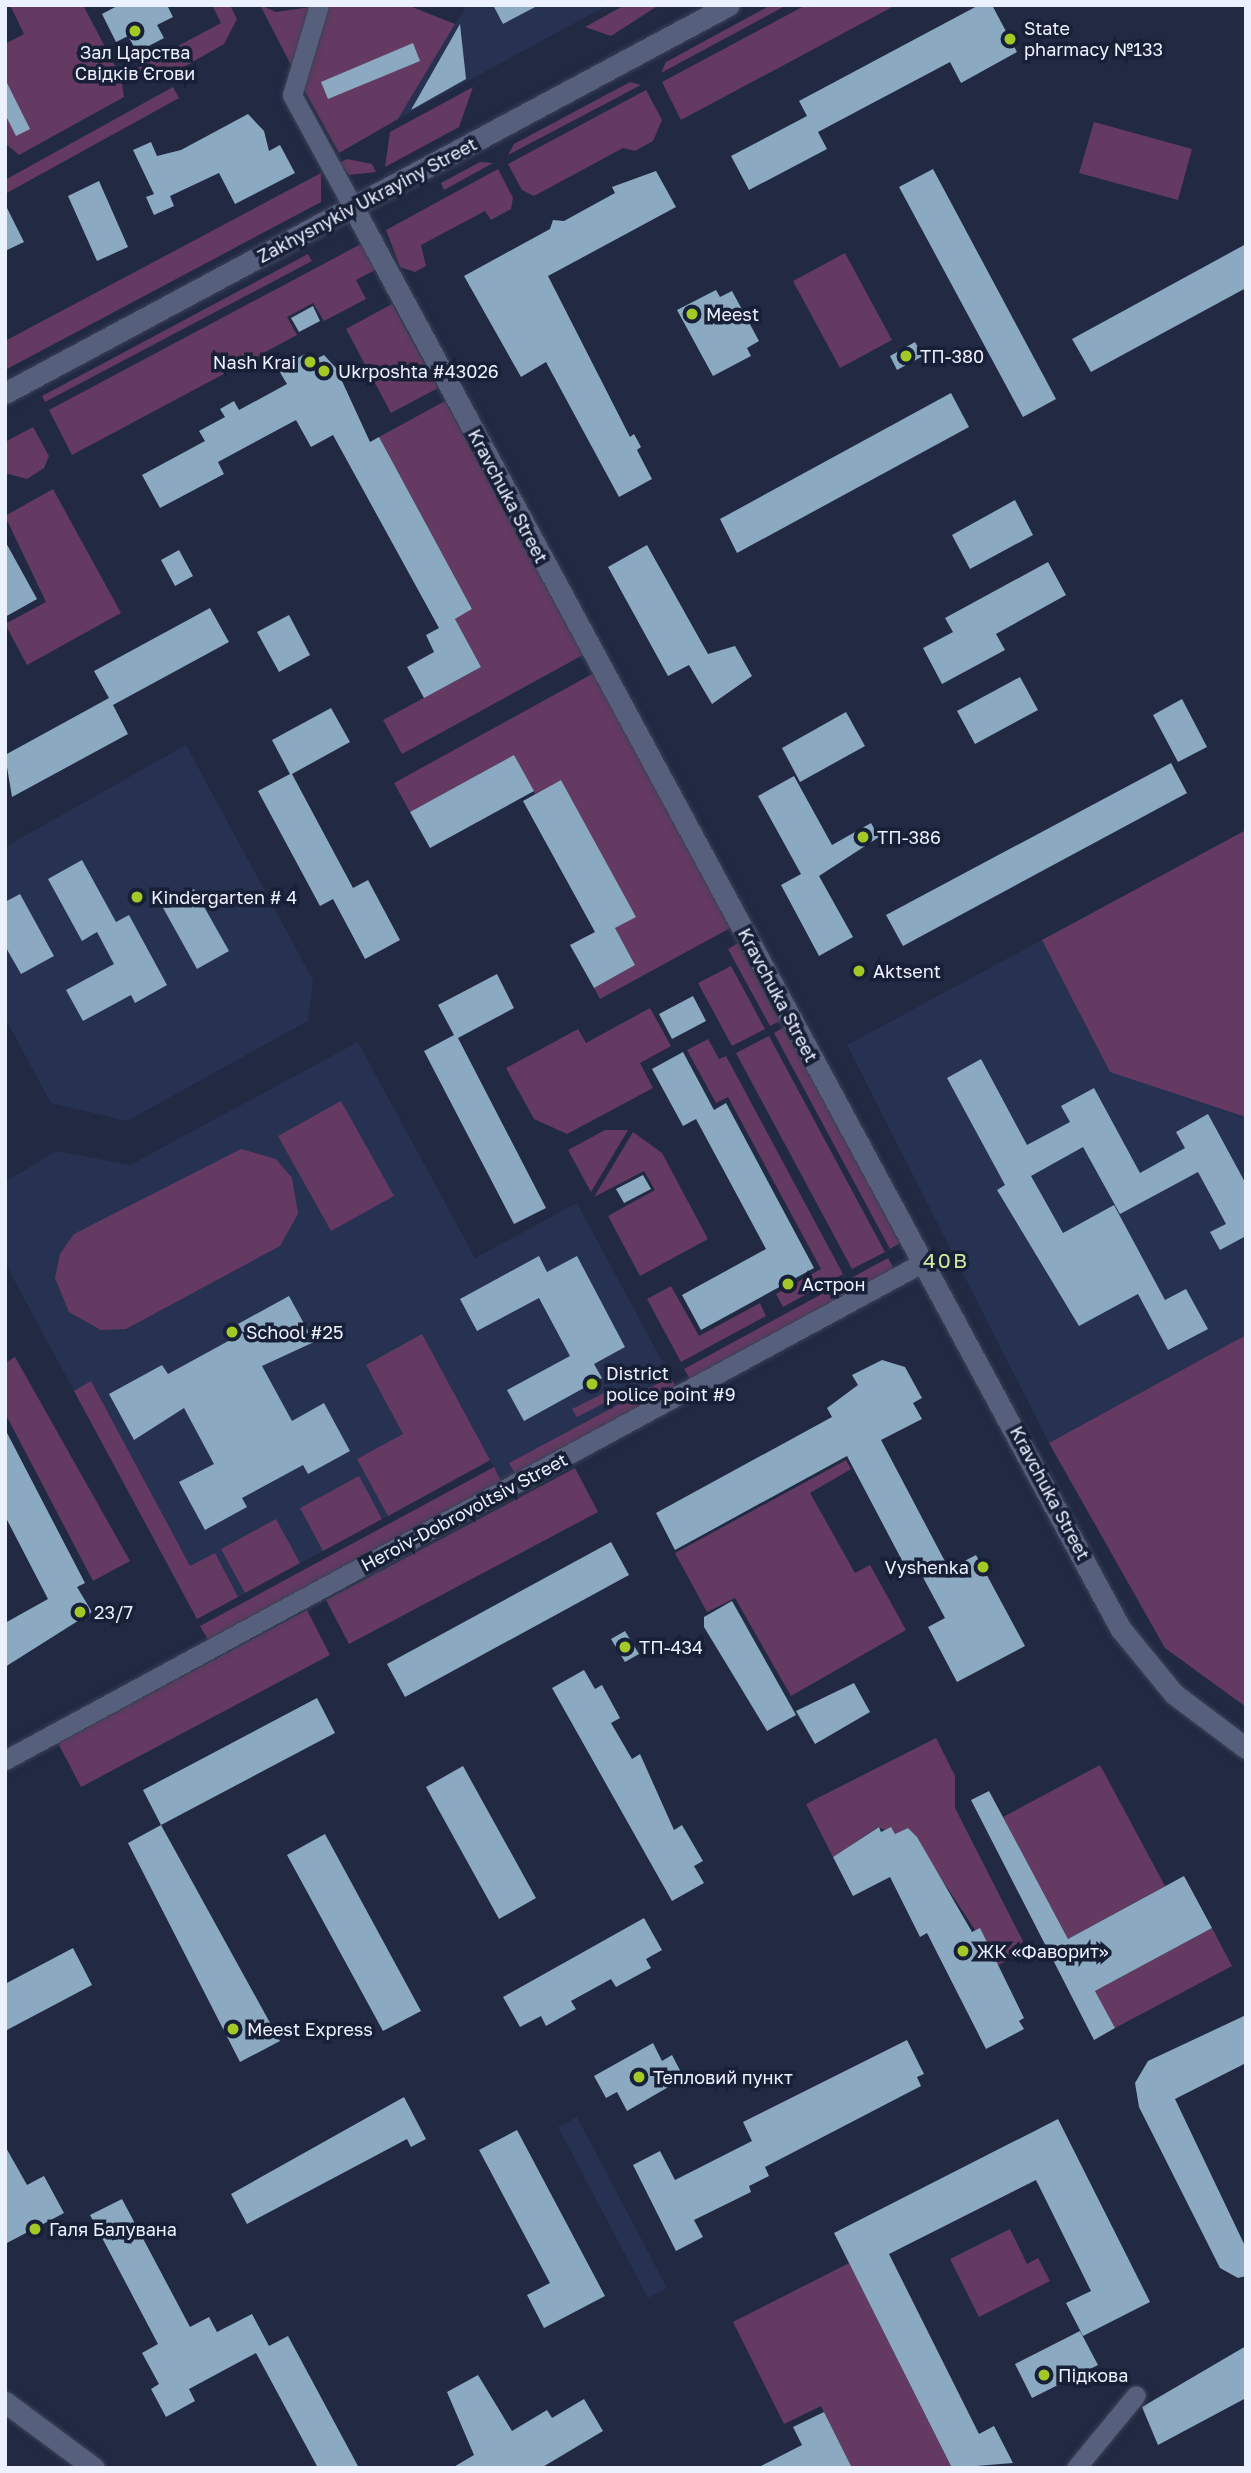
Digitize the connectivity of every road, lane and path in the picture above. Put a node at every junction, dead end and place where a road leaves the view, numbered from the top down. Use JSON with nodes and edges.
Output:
{"nodes":[{"id":1,"x":319,"y":5,"type":"edge"},
{"id":2,"x":729,"y":5,"type":"edge"},
{"id":3,"x":353,"y":207,"type":"junction"},
{"id":4,"x":5,"y":393,"type":"edge"},
{"id":5,"x":922,"y":1263,"type":"junction"},
{"id":6,"x":1246,"y":1748,"type":"edge"},
{"id":7,"x":5,"y":1760,"type":"edge"},
{"id":8,"x":1136,"y":2395,"type":"dead end"},
{"id":9,"x":5,"y":2402,"type":"edge"},
{"id":10,"x":94,"y":2468,"type":"edge"},
{"id":11,"x":1076,"y":2468,"type":"edge"}],
"edges":[{"from":1,"to":3,"type":"street"},
{"from":2,"to":3,"type":"street","name":"Zakhysnykiv Ukrayiny Street"},
{"from":3,"to":4,"type":"street","name":"Zakhysnykiv Ukrayiny Street"},
{"from":3,"to":5,"type":"street","name":"Kravchuka Street"},
{"from":5,"to":6,"type":"street","name":"Kravchuka Street"},
{"from":5,"to":7,"type":"street","name":"Heroiv-Dobrovoltsiv Street"},
{"from":8,"to":11,"type":"street"},
{"from":9,"to":10,"type":"street"}]}
